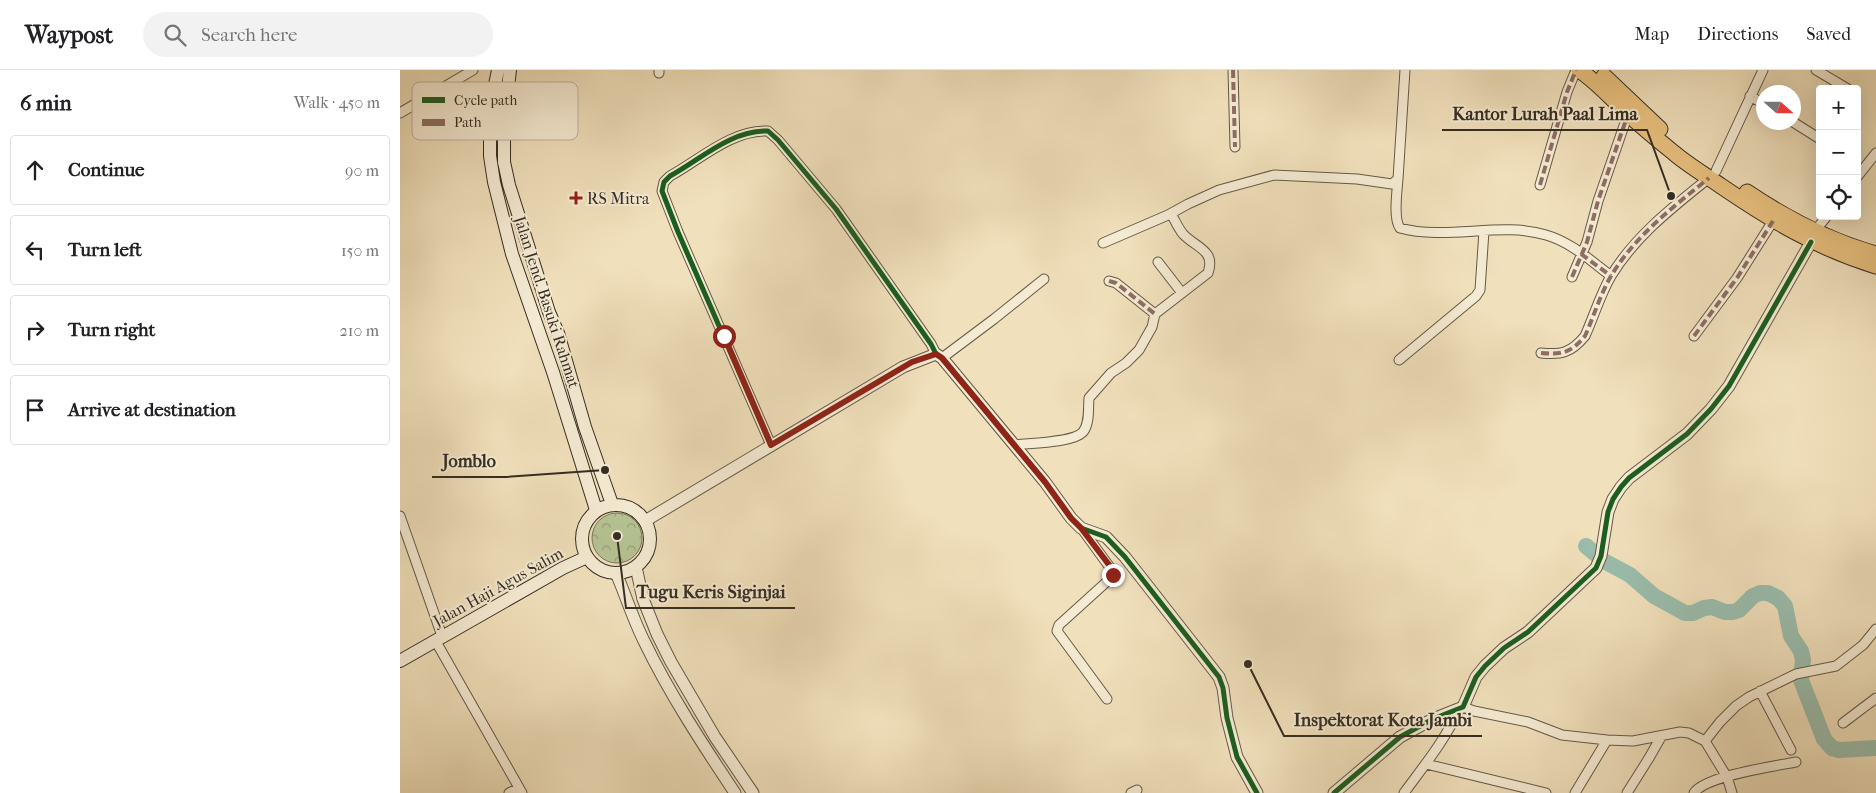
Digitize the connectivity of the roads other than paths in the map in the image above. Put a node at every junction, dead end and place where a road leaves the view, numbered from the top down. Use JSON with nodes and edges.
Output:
{"nodes":[{"id":1,"x":473,"y":70,"type":"edge"},
{"id":2,"x":1233,"y":70,"type":"edge"},
{"id":3,"x":1405,"y":70,"type":"edge"},
{"id":4,"x":1577,"y":70,"type":"edge"},
{"id":5,"x":1597,"y":70,"type":"edge"},
{"id":6,"x":1762,"y":70,"type":"edge"},
{"id":7,"x":1816,"y":70,"type":"edge"},
{"id":8,"x":453,"y":82,"type":"edge"},
{"id":9,"x":1841,"y":85,"type":"edge"},
{"id":10,"x":1750,"y":96,"type":"junction"},
{"id":11,"x":1756,"y":99,"type":"edge"},
{"id":12,"x":412,"y":106,"type":"edge"},
{"id":13,"x":400,"y":113,"type":"edge"},
{"id":14,"x":1628,"y":114,"type":"junction"},
{"id":15,"x":1801,"y":127,"type":"edge"},
{"id":16,"x":1816,"y":136,"type":"edge"},
{"id":17,"x":490,"y":140,"type":"edge"},
{"id":18,"x":504,"y":140,"type":"edge"},
{"id":19,"x":1234,"y":148,"type":"dead end"},
{"id":20,"x":1876,"y":153,"type":"edge"},
{"id":21,"x":1712,"y":175,"type":"junction"},
{"id":22,"x":1859,"y":175,"type":"edge"},
{"id":23,"x":1398,"y":179,"type":"junction"},
{"id":24,"x":1540,"y":185,"type":"dead end"},
{"id":25,"x":1171,"y":214,"type":"junction"},
{"id":26,"x":1824,"y":220,"type":"edge"},
{"id":27,"x":1773,"y":221,"type":"junction"},
{"id":28,"x":523,"y":231,"type":"junction"},
{"id":29,"x":1484,"y":231,"type":"junction"},
{"id":30,"x":508,"y":236,"type":"junction"},
{"id":31,"x":1813,"y":237,"type":"junction"},
{"id":32,"x":1103,"y":243,"type":"dead end"},
{"id":33,"x":1581,"y":254,"type":"junction"},
{"id":34,"x":1876,"y":254,"type":"edge"},
{"id":35,"x":1158,"y":262,"type":"dead end"},
{"id":36,"x":1876,"y":266,"type":"edge"},
{"id":37,"x":1611,"y":276,"type":"junction"},
{"id":38,"x":1572,"y":277,"type":"dead end"},
{"id":39,"x":1044,"y":279,"type":"dead end"},
{"id":40,"x":1109,"y":281,"type":"dead end"},
{"id":41,"x":1182,"y":293,"type":"junction"},
{"id":42,"x":1155,"y":314,"type":"junction"},
{"id":43,"x":1694,"y":336,"type":"dead end"},
{"id":44,"x":1541,"y":353,"type":"dead end"},
{"id":45,"x":939,"y":356,"type":"junction"},
{"id":46,"x":1399,"y":360,"type":"dead end"},
{"id":47,"x":1014,"y":444,"type":"junction"},
{"id":48,"x":771,"y":445,"type":"junction"},
{"id":49,"x":612,"y":504,"type":"junction"},
{"id":50,"x":596,"y":510,"type":"junction"},
{"id":51,"x":400,"y":516,"type":"edge"},
{"id":52,"x":645,"y":521,"type":"junction"},
{"id":53,"x":1081,"y":528,"type":"junction"},
{"id":54,"x":587,"y":557,"type":"junction"},
{"id":55,"x":636,"y":567,"type":"junction"},
{"id":56,"x":616,"y":573,"type":"junction"},
{"id":57,"x":1876,"y":629,"type":"edge"},
{"id":58,"x":438,"y":638,"type":"junction"},
{"id":59,"x":400,"y":661,"type":"edge"},
{"id":60,"x":1760,"y":692,"type":"junction"},
{"id":61,"x":1107,"y":699,"type":"dead end"},
{"id":62,"x":1875,"y":699,"type":"edge"},
{"id":63,"x":1461,"y":708,"type":"junction"},
{"id":64,"x":1843,"y":723,"type":"dead end"},
{"id":65,"x":1661,"y":737,"type":"junction"},
{"id":66,"x":1607,"y":740,"type":"junction"},
{"id":67,"x":1705,"y":741,"type":"junction"},
{"id":68,"x":1791,"y":750,"type":"dead end"},
{"id":69,"x":1796,"y":762,"type":"dead end"},
{"id":70,"x":1426,"y":764,"type":"junction"},
{"id":71,"x":1727,"y":777,"type":"junction"},
{"id":72,"x":520,"y":790,"type":"edge"},
{"id":73,"x":509,"y":793,"type":"edge"},
{"id":74,"x":735,"y":793,"type":"edge"},
{"id":75,"x":753,"y":793,"type":"edge"},
{"id":76,"x":1257,"y":793,"type":"edge"},
{"id":77,"x":1334,"y":793,"type":"edge"},
{"id":78,"x":1404,"y":793,"type":"edge"},
{"id":79,"x":1546,"y":793,"type":"edge"},
{"id":80,"x":1575,"y":793,"type":"edge"},
{"id":81,"x":1627,"y":793,"type":"edge"},
{"id":82,"x":1694,"y":793,"type":"edge"},
{"id":83,"x":1732,"y":793,"type":"edge"}],
"edges":[{"from":1,"to":8,"type":"street"},
{"from":2,"to":19,"type":"street"},
{"from":3,"to":23,"type":"street"},
{"from":4,"to":14,"type":"highway"},
{"from":4,"to":24,"type":"street"},
{"from":5,"to":21,"type":"highway"},
{"from":6,"to":10,"type":"street"},
{"from":7,"to":9,"type":"street"},
{"from":10,"to":11,"type":"street"},
{"from":10,"to":21,"type":"street"},
{"from":12,"to":13,"type":"street"},
{"from":14,"to":21,"type":"highway"},
{"from":14,"to":33,"type":"street"},
{"from":15,"to":16,"type":"street"},
{"from":17,"to":30,"type":"main road","name":"Jalan Jend. Basuki Rahmat"},
{"from":18,"to":28,"type":"main road","name":"Jalan Jend. Basuki Rahmat"},
{"from":20,"to":22,"type":"street"},
{"from":21,"to":27,"type":"highway"},
{"from":21,"to":31,"type":"highway"},
{"from":21,"to":37,"type":"street"},
{"from":23,"to":25,"type":"street"},
{"from":23,"to":29,"type":"street"},
{"from":25,"to":32,"type":"street"},
{"from":25,"to":41,"type":"street"},
{"from":26,"to":31,"type":"street"},
{"from":27,"to":31,"type":"highway"},
{"from":27,"to":43,"type":"street"},
{"from":28,"to":30,"type":"main road"},
{"from":28,"to":49,"type":"main road","name":"Jalan Jend. Basuki Rahmat"},
{"from":29,"to":33,"type":"street"},
{"from":29,"to":46,"type":"street"},
{"from":30,"to":50,"type":"main road","name":"Jalan Jend. Basuki Rahmat"},
{"from":31,"to":34,"type":"highway"},
{"from":31,"to":36,"type":"highway"},
{"from":31,"to":63,"type":"street"},
{"from":33,"to":37,"type":"street"},
{"from":33,"to":38,"type":"street"},
{"from":35,"to":41,"type":"street"},
{"from":37,"to":44,"type":"street"},
{"from":39,"to":45,"type":"street"},
{"from":40,"to":42,"type":"street"},
{"from":41,"to":42,"type":"street"},
{"from":42,"to":47,"type":"street"},
{"from":45,"to":47,"type":"street"},
{"from":45,"to":48,"type":"street"},
{"from":45,"to":48,"type":"street"},
{"from":47,"to":53,"type":"street"},
{"from":48,"to":52,"type":"street"},
{"from":49,"to":50,"type":"main road"},
{"from":49,"to":52,"type":"main road"},
{"from":50,"to":54,"type":"main road"},
{"from":51,"to":58,"type":"street"},
{"from":52,"to":55,"type":"main road"},
{"from":53,"to":61,"type":"street"},
{"from":53,"to":76,"type":"street"},
{"from":54,"to":56,"type":"main road"},
{"from":54,"to":58,"type":"main road","name":"Jalan Haji Agus Salim"},
{"from":55,"to":56,"type":"main road"},
{"from":55,"to":75,"type":"street"},
{"from":56,"to":74,"type":"street"},
{"from":57,"to":60,"type":"street"},
{"from":58,"to":59,"type":"main road","name":"Jalan Haji Agus Salim"},
{"from":58,"to":72,"type":"street"},
{"from":60,"to":67,"type":"street"},
{"from":60,"to":68,"type":"street"},
{"from":62,"to":64,"type":"street"},
{"from":63,"to":66,"type":"street"},
{"from":63,"to":70,"type":"street"},
{"from":63,"to":77,"type":"street"},
{"from":65,"to":66,"type":"street"},
{"from":65,"to":67,"type":"street"},
{"from":65,"to":81,"type":"street"},
{"from":66,"to":80,"type":"street"},
{"from":67,"to":71,"type":"street"},
{"from":69,"to":71,"type":"street"},
{"from":70,"to":78,"type":"street"},
{"from":70,"to":79,"type":"street"},
{"from":71,"to":82,"type":"street"},
{"from":71,"to":83,"type":"street"},
{"from":72,"to":73,"type":"street"}]}
